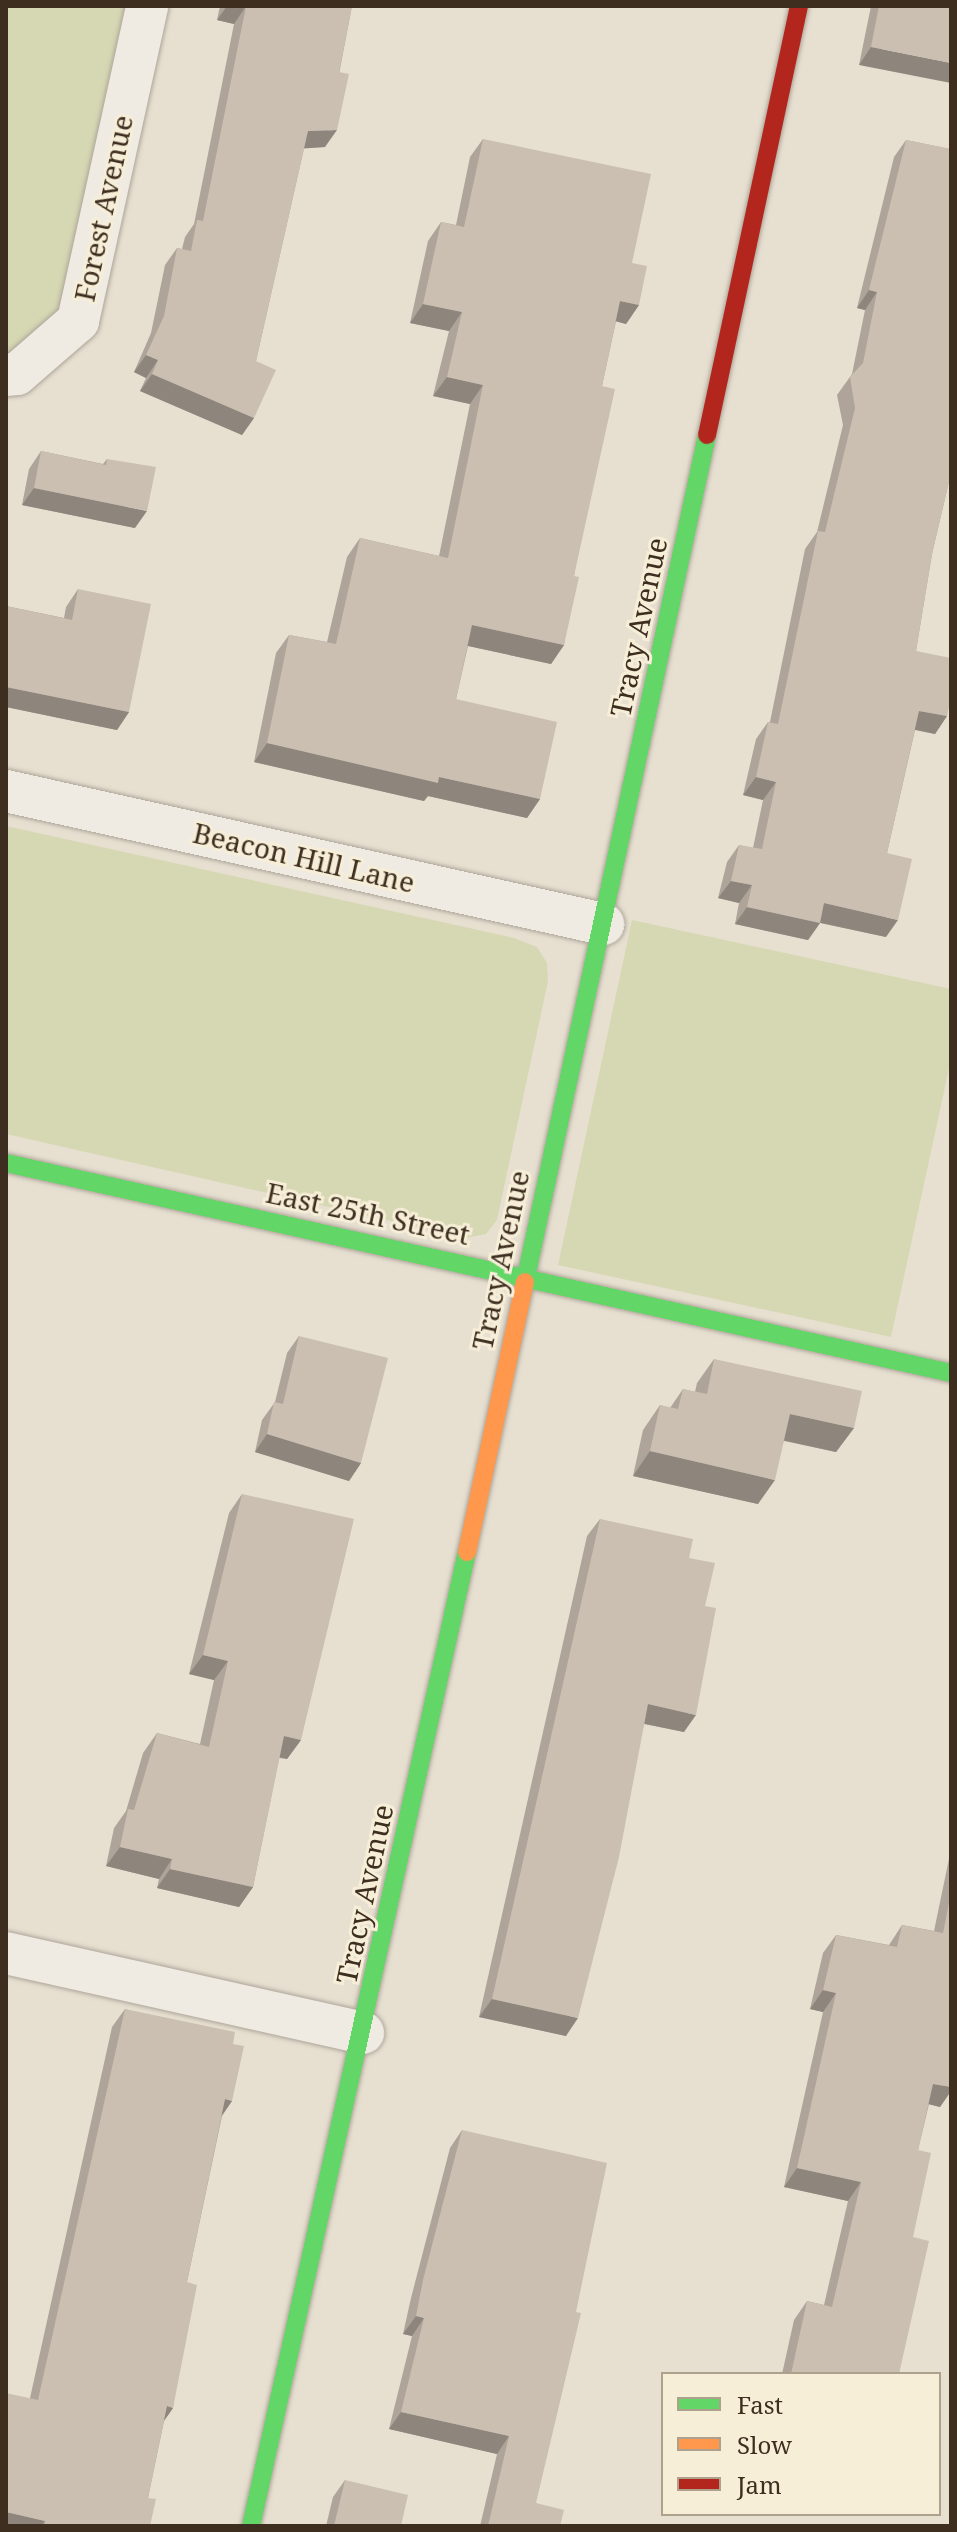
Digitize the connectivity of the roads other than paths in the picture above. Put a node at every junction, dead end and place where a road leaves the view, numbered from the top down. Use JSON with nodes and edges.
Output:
{"nodes":[{"id":1,"x":147,"y":6,"type":"edge"},
{"id":2,"x":799,"y":6,"type":"edge"},
{"id":3,"x":6,"y":375,"type":"edge"},
{"id":4,"x":6,"y":791,"type":"edge"},
{"id":5,"x":603,"y":924,"type":"junction"},
{"id":6,"x":6,"y":1163,"type":"edge"},
{"id":7,"x":525,"y":1275,"type":"junction"},
{"id":8,"x":951,"y":1373,"type":"edge"},
{"id":9,"x":6,"y":1953,"type":"edge"},
{"id":10,"x":363,"y":2033,"type":"junction"},
{"id":11,"x":251,"y":2526,"type":"edge"}],
"edges":[{"from":1,"to":3,"type":"street","name":"Forest Avenue"},
{"from":2,"to":5,"type":"street","name":"Tracy Avenue"},
{"from":4,"to":5,"type":"street","name":"Beacon Hill Lane"},
{"from":5,"to":7,"type":"street","name":"Tracy Avenue"},
{"from":6,"to":7,"type":"street","name":"East 25th Street"},
{"from":7,"to":8,"type":"street","name":"East 25th Street"},
{"from":7,"to":10,"type":"street","name":"Tracy Avenue"},
{"from":9,"to":10,"type":"street"},
{"from":10,"to":11,"type":"street","name":"Tracy Avenue"}]}
